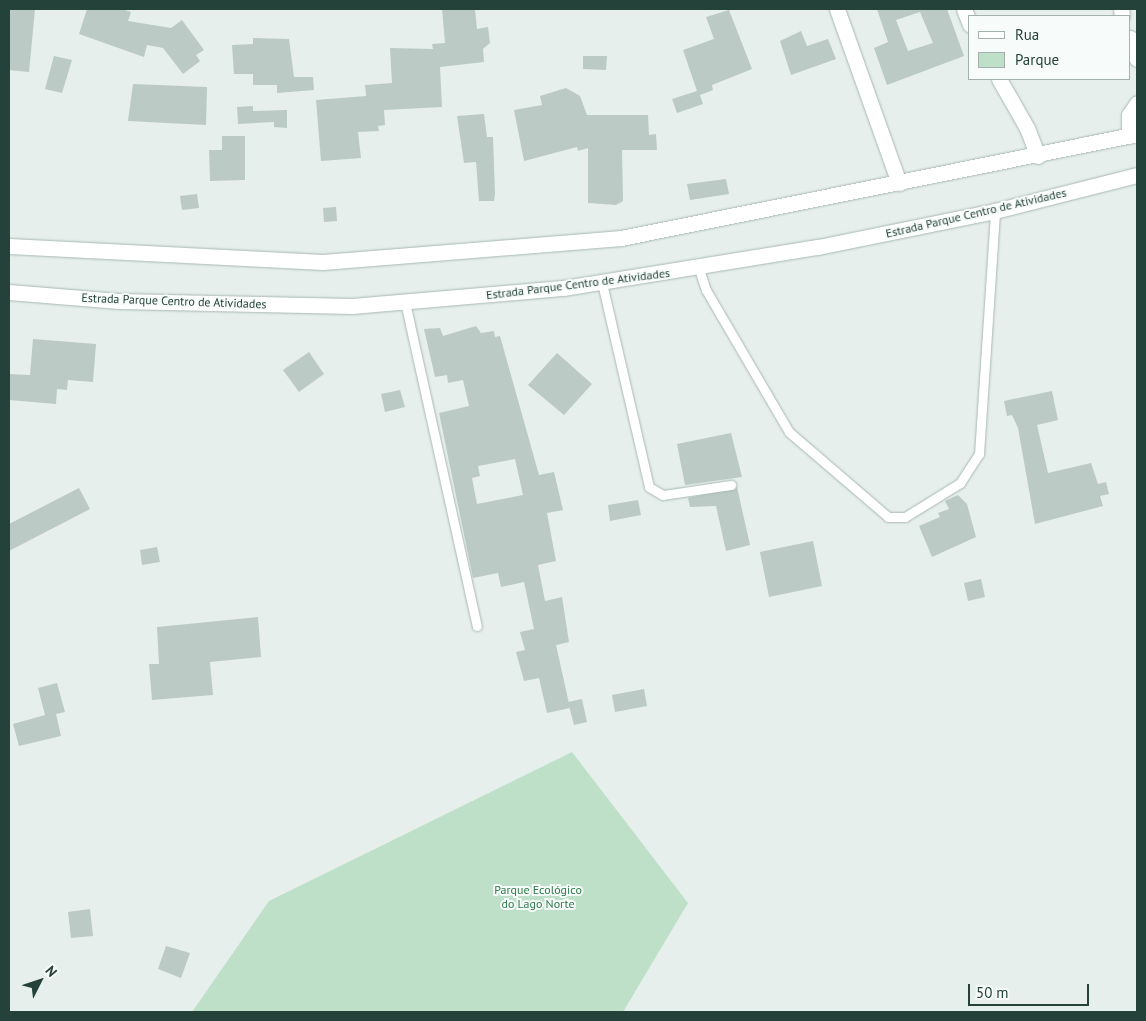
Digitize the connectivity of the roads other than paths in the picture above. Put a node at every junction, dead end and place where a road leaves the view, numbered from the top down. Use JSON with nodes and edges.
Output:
{"nodes":[{"id":1,"x":837,"y":9,"type":"edge"},
{"id":2,"x":1131,"y":41,"type":"edge"},
{"id":3,"x":1137,"y":59,"type":"edge"},
{"id":4,"x":1000,"y":80,"type":"edge"},
{"id":5,"x":1137,"y":103,"type":"edge"},
{"id":6,"x":1135,"y":138,"type":"edge"},
{"id":7,"x":1038,"y":156,"type":"junction"},
{"id":8,"x":1134,"y":174,"type":"edge"},
{"id":9,"x":899,"y":183,"type":"junction"},
{"id":10,"x":995,"y":211,"type":"junction"},
{"id":11,"x":9,"y":246,"type":"edge"},
{"id":12,"x":699,"y":269,"type":"junction"},
{"id":13,"x":602,"y":282,"type":"junction"},
{"id":14,"x":9,"y":292,"type":"edge"},
{"id":15,"x":405,"y":302,"type":"junction"},
{"id":16,"x":731,"y":485,"type":"dead end"},
{"id":17,"x":477,"y":626,"type":"dead end"}],
"edges":[{"from":1,"to":9,"type":"main road"},
{"from":2,"to":3,"type":"main road"},
{"from":4,"to":7,"type":"main road"},
{"from":5,"to":6,"type":"main road"},
{"from":6,"to":7,"type":"main road"},
{"from":7,"to":9,"type":"main road"},
{"from":8,"to":10,"type":"main road","name":"Estrada Parque Centro de Atividades"},
{"from":9,"to":11,"type":"main road"},
{"from":10,"to":12,"type":"main road","name":"Estrada Parque Centro de Atividades"},
{"from":10,"to":12,"type":"lane"},
{"from":12,"to":13,"type":"main road","name":"Estrada Parque Centro de Atividades"},
{"from":13,"to":15,"type":"main road","name":"Estrada Parque Centro de Atividades"},
{"from":13,"to":16,"type":"lane"},
{"from":14,"to":15,"type":"main road","name":"Estrada Parque Centro de Atividades"},
{"from":15,"to":17,"type":"lane"}]}
